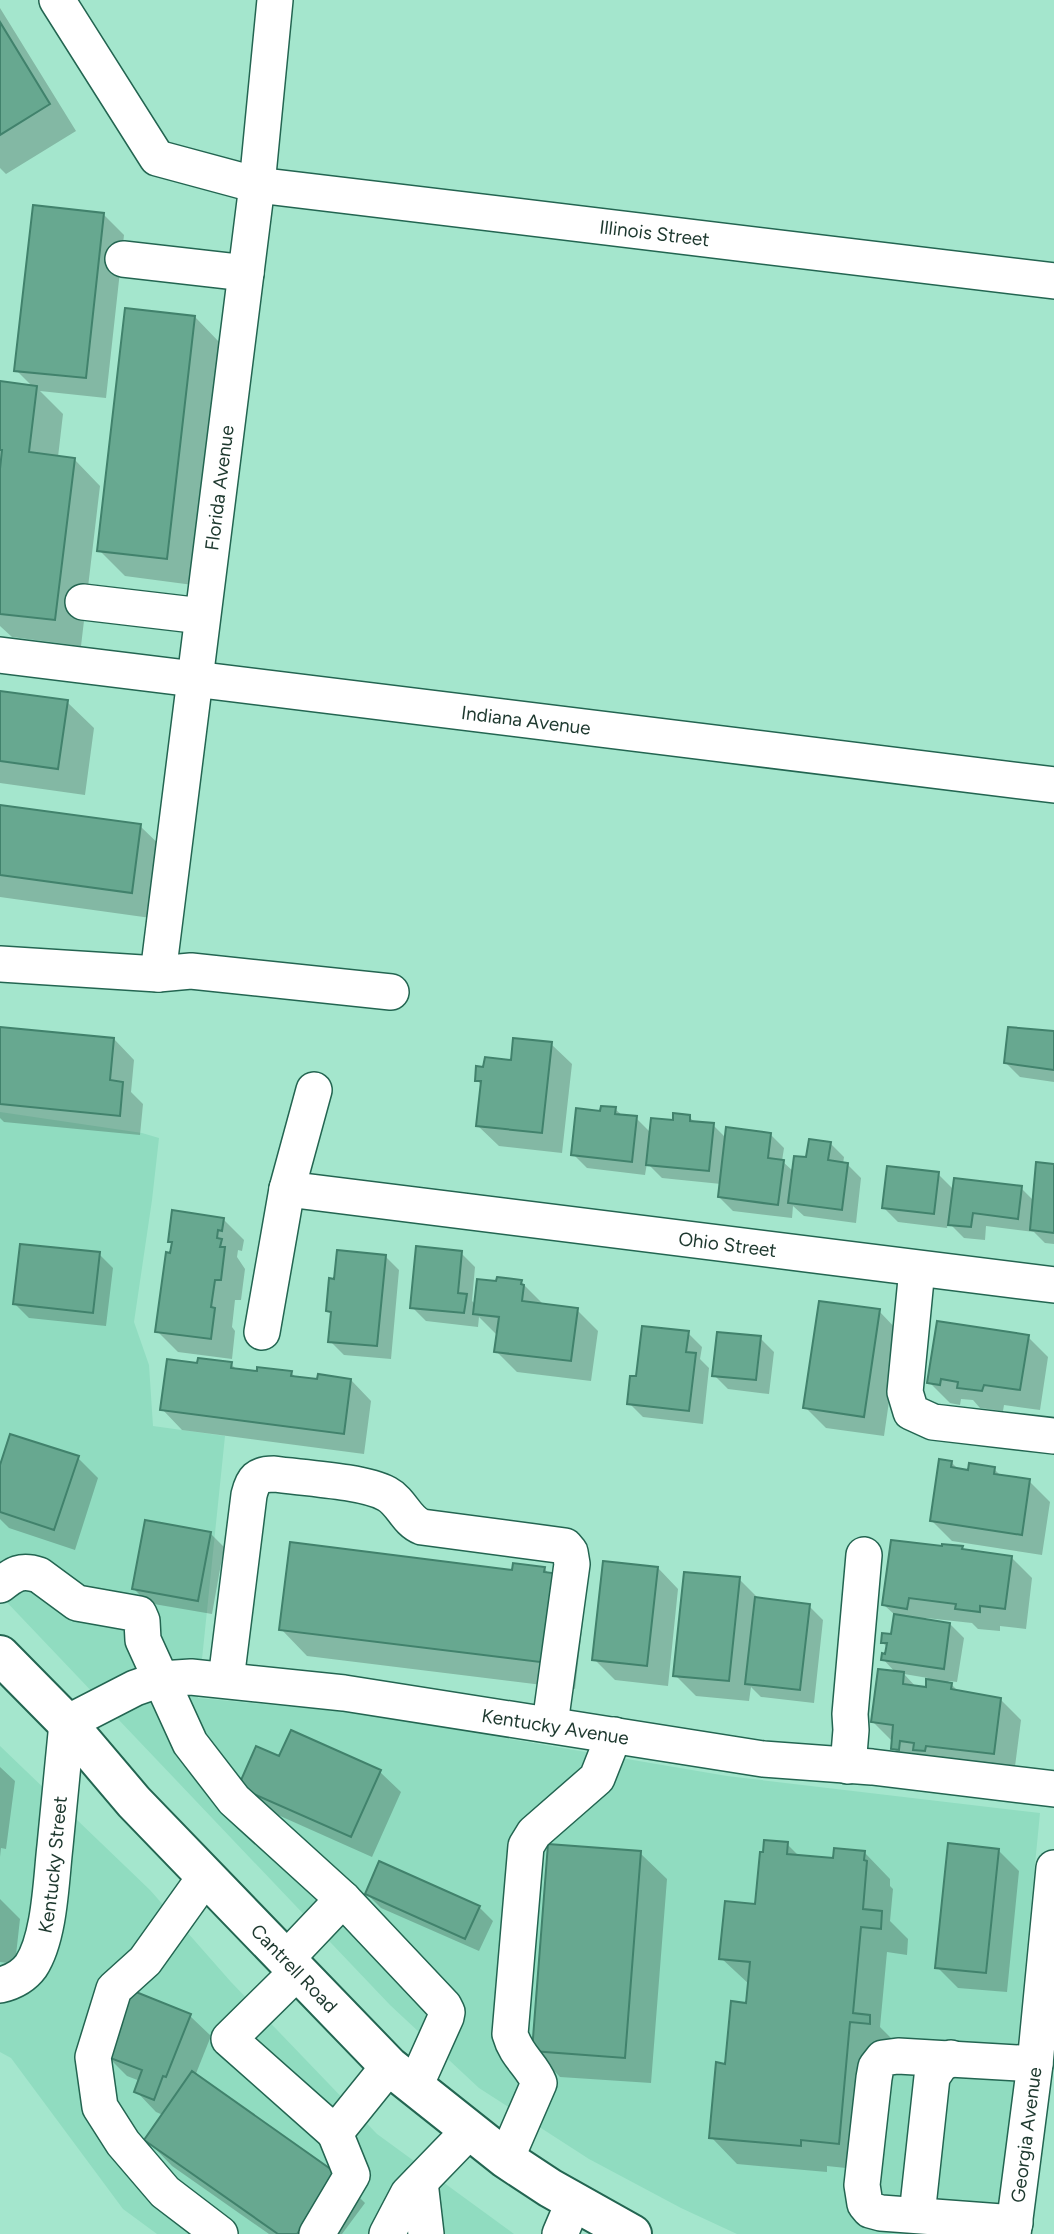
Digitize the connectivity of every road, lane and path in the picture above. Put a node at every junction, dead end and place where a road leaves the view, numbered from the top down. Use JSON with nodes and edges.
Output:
{"nodes":[{"id":1,"x":57,"y":0,"type":"edge"},
{"id":2,"x":275,"y":0,"type":"edge"},
{"id":3,"x":257,"y":185,"type":"junction"},
{"id":4,"x":123,"y":259,"type":"dead end"},
{"id":5,"x":246,"y":274,"type":"junction"},
{"id":6,"x":1054,"y":281,"type":"edge"},
{"id":7,"x":83,"y":602,"type":"dead end"},
{"id":8,"x":202,"y":616,"type":"junction"},
{"id":9,"x":0,"y":655,"type":"edge"},
{"id":10,"x":195,"y":679,"type":"junction"},
{"id":11,"x":1054,"y":785,"type":"edge"},
{"id":12,"x":0,"y":964,"type":"edge"},
{"id":13,"x":158,"y":974,"type":"junction"},
{"id":14,"x":391,"y":992,"type":"dead end"},
{"id":15,"x":314,"y":1090,"type":"dead end"},
{"id":16,"x":288,"y":1189,"type":"junction"},
{"id":17,"x":917,"y":1269,"type":"junction"},
{"id":18,"x":1054,"y":1285,"type":"edge"},
{"id":19,"x":262,"y":1332,"type":"dead end"},
{"id":20,"x":1054,"y":1436,"type":"edge"},
{"id":21,"x":864,"y":1555,"type":"dead end"},
{"id":22,"x":0,"y":1585,"type":"edge"},
{"id":23,"x":0,"y":1655,"type":"edge"},
{"id":24,"x":161,"y":1679,"type":"junction"},
{"id":25,"x":226,"y":1680,"type":"junction"},
{"id":26,"x":67,"y":1723,"type":"junction"},
{"id":27,"x":550,"y":1724,"type":"junction"},
{"id":28,"x":614,"y":1735,"type":"junction"},
{"id":29,"x":848,"y":1766,"type":"junction"},
{"id":30,"x":1054,"y":1789,"type":"edge"},
{"id":31,"x":1054,"y":1868,"type":"edge"},
{"id":32,"x":205,"y":1877,"type":"junction"},
{"id":33,"x":343,"y":1899,"type":"junction"},
{"id":34,"x":292,"y":1965,"type":"junction"},
{"id":35,"x":0,"y":1985,"type":"edge"},
{"id":36,"x":1042,"y":2048,"type":"edge"},
{"id":37,"x":951,"y":2058,"type":"junction"},
{"id":38,"x":402,"y":2076,"type":"junction"},
{"id":39,"x":469,"y":2131,"type":"junction"},
{"id":40,"x":335,"y":2133,"type":"junction"},
{"id":41,"x":506,"y":2159,"type":"junction"},
{"id":42,"x":420,"y":2182,"type":"junction"},
{"id":43,"x":917,"y":2215,"type":"junction"},
{"id":44,"x":567,"y":2218,"type":"edge"},
{"id":45,"x":1014,"y":2229,"type":"edge"},
{"id":46,"x":220,"y":2234,"type":"edge"},
{"id":47,"x":317,"y":2234,"type":"edge"},
{"id":48,"x":387,"y":2234,"type":"edge"},
{"id":49,"x":426,"y":2234,"type":"edge"},
{"id":50,"x":632,"y":2234,"type":"edge"}],
"edges":[{"from":1,"to":3,"type":"street","name":"Illinois Street"},
{"from":2,"to":3,"type":"street","name":"Florida Avenue"},
{"from":3,"to":5,"type":"street","name":"Florida Avenue"},
{"from":3,"to":6,"type":"street","name":"Illinois Street"},
{"from":4,"to":5,"type":"street"},
{"from":5,"to":8,"type":"street","name":"Florida Avenue"},
{"from":7,"to":8,"type":"street"},
{"from":8,"to":10,"type":"street","name":"Florida Avenue"},
{"from":9,"to":10,"type":"street","name":"Indiana Avenue"},
{"from":10,"to":11,"type":"street","name":"Indiana Avenue"},
{"from":10,"to":13,"type":"street","name":"Florida Avenue"},
{"from":12,"to":13,"type":"street"},
{"from":13,"to":14,"type":"street"},
{"from":15,"to":16,"type":"street"},
{"from":16,"to":17,"type":"street","name":"Ohio Street"},
{"from":16,"to":19,"type":"street"},
{"from":17,"to":18,"type":"street","name":"Ohio Street"},
{"from":17,"to":20,"type":"street"},
{"from":21,"to":29,"type":"street"},
{"from":22,"to":24,"type":"street"},
{"from":23,"to":26,"type":"main road","name":"Cantrell Road"},
{"from":24,"to":25,"type":"street","name":"Kentucky Avenue"},
{"from":24,"to":26,"type":"street","name":"Kentucky Avenue"},
{"from":24,"to":33,"type":"street"},
{"from":25,"to":27,"type":"street","name":"Kentucky Avenue"},
{"from":25,"to":27,"type":"street"},
{"from":26,"to":32,"type":"main road","name":"Cantrell Road"},
{"from":26,"to":35,"type":"street","name":"Kentucky Street"},
{"from":27,"to":28,"type":"street","name":"Kentucky Avenue"},
{"from":28,"to":29,"type":"street","name":"Kentucky Avenue"},
{"from":28,"to":41,"type":"street"},
{"from":29,"to":30,"type":"street","name":"Kentucky Avenue"},
{"from":31,"to":36,"type":"street","name":"Georgia Avenue"},
{"from":32,"to":34,"type":"main road","name":"Cantrell Road"},
{"from":32,"to":46,"type":"street"},
{"from":33,"to":34,"type":"street"},
{"from":33,"to":38,"type":"street"},
{"from":34,"to":38,"type":"main road","name":"Cantrell Road"},
{"from":34,"to":40,"type":"street"},
{"from":36,"to":37,"type":"street"},
{"from":36,"to":45,"type":"street","name":"Georgia Avenue"},
{"from":37,"to":43,"type":"street"},
{"from":37,"to":43,"type":"street"},
{"from":38,"to":39,"type":"main road","name":"Cantrell Road"},
{"from":38,"to":40,"type":"street"},
{"from":39,"to":41,"type":"main road","name":"Cantrell Road"},
{"from":39,"to":42,"type":"street"},
{"from":40,"to":47,"type":"street"},
{"from":41,"to":44,"type":"main road","name":"Cantrell Road"},
{"from":42,"to":48,"type":"street"},
{"from":42,"to":49,"type":"street"},
{"from":43,"to":45,"type":"street"},
{"from":44,"to":50,"type":"main road","name":"Cantrell Road"}]}
